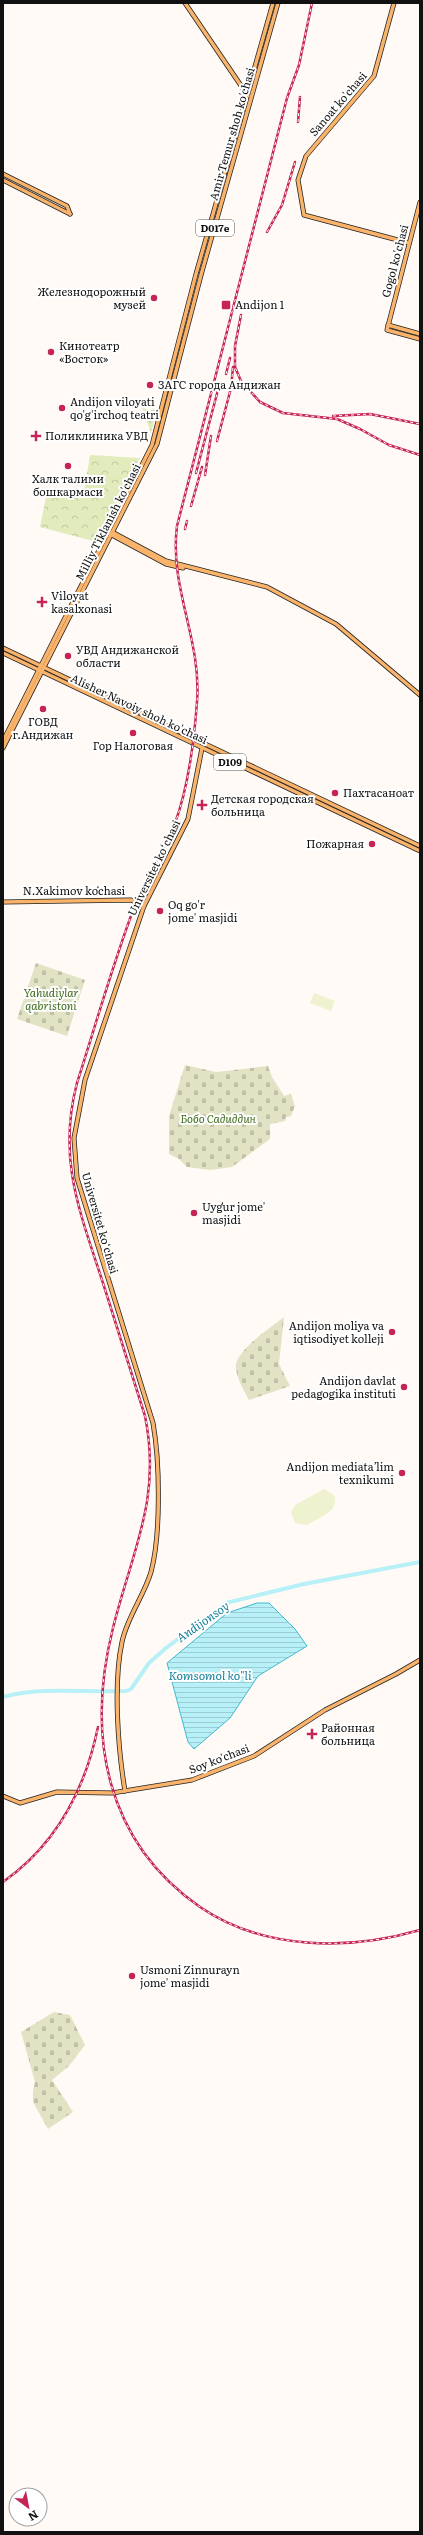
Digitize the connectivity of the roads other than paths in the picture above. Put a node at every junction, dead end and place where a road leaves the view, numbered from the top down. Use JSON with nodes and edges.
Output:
{"nodes":[{"id":1,"x":185,"y":3,"type":"edge"},
{"id":2,"x":273,"y":3,"type":"edge"},
{"id":3,"x":278,"y":3,"type":"edge"},
{"id":4,"x":394,"y":3,"type":"edge"},
{"id":5,"x":248,"y":97,"type":"junction"},
{"id":6,"x":252,"y":98,"type":"junction"},
{"id":7,"x":3,"y":174,"type":"edge"},
{"id":8,"x":3,"y":180,"type":"edge"},
{"id":9,"x":420,"y":202,"type":"edge"},
{"id":10,"x":409,"y":243,"type":"junction"},
{"id":11,"x":196,"y":274,"type":"junction"},
{"id":12,"x":201,"y":276,"type":"junction"},
{"id":13,"x":388,"y":325,"type":"junction"},
{"id":14,"x":417,"y":335,"type":"edge"},
{"id":15,"x":420,"y":339,"type":"edge"},
{"id":16,"x":148,"y":452,"type":"joint"},
{"id":17,"x":153,"y":454,"type":"joint"},
{"id":18,"x":107,"y":532,"type":"junction"},
{"id":19,"x":112,"y":534,"type":"junction"},
{"id":20,"x":3,"y":648,"type":"edge"},
{"id":21,"x":3,"y":653,"type":"edge"},
{"id":22,"x":41,"y":667,"type":"junction"},
{"id":23,"x":39,"y":672,"type":"junction"},
{"id":24,"x":420,"y":695,"type":"edge"},
{"id":25,"x":17,"y":716,"type":"junction"},
{"id":26,"x":3,"y":742,"type":"edge"},
{"id":27,"x":3,"y":748,"type":"edge"},
{"id":28,"x":202,"y":748,"type":"junction"},
{"id":29,"x":255,"y":768,"type":"junction"},
{"id":30,"x":253,"y":772,"type":"junction"},
{"id":31,"x":283,"y":782,"type":"junction"},
{"id":32,"x":281,"y":786,"type":"junction"},
{"id":33,"x":332,"y":805,"type":"junction"},
{"id":34,"x":330,"y":809,"type":"junction"},
{"id":35,"x":377,"y":826,"type":"junction"},
{"id":36,"x":384,"y":829,"type":"junction"},
{"id":37,"x":375,"y":830,"type":"junction"},
{"id":38,"x":382,"y":833,"type":"junction"},
{"id":39,"x":420,"y":846,"type":"edge"},
{"id":40,"x":420,"y":851,"type":"edge"},
{"id":41,"x":3,"y":902,"type":"edge"},
{"id":42,"x":144,"y":906,"type":"junction"},
{"id":43,"x":420,"y":1660,"type":"edge"},
{"id":44,"x":125,"y":1791,"type":"junction"},
{"id":45,"x":3,"y":1796,"type":"edge"}],
"edges":[{"from":1,"to":5,"type":"main road"},
{"from":2,"to":5,"type":"main road","name":"Amir Temur shoh ko'chasi","number":"D017e"},
{"from":3,"to":6,"type":"main road","name":"Amir Temur shoh ko'chasi","number":"D017e"},
{"from":4,"to":10,"type":"main road","name":"Sanoat ko'chasi"},
{"from":5,"to":6,"type":"main road"},
{"from":5,"to":11,"type":"main road","name":"Amir Temur shoh ko'chasi","number":"D017e"},
{"from":6,"to":12,"type":"main road","name":"Amir Temur shoh ko'chasi","number":"D017e"},
{"from":7,"to":8,"type":"main road"},
{"from":9,"to":10,"type":"main road","name":"Gogol ko'chasi"},
{"from":10,"to":13,"type":"main road","name":"Gogol ko'chasi"},
{"from":11,"to":12,"type":"main road"},
{"from":11,"to":16,"type":"main road","name":"Amir Temur shoh ko'chasi","number":"D017e"},
{"from":12,"to":17,"type":"main road","name":"Amir Temur shoh ko'chasi","number":"D017e"},
{"from":13,"to":14,"type":"main road"},
{"from":13,"to":14,"type":"main road","name":"Gogol ko'chasi"},
{"from":14,"to":15,"type":"main road"},
{"from":16,"to":18,"type":"main road","name":"Milliy Tiklanish ko'chasi","number":"D017e"},
{"from":17,"to":19,"type":"main road","name":"Milliy Tiklanish ko'chasi","number":"D017e"},
{"from":18,"to":19,"type":"main road"},
{"from":18,"to":22,"type":"main road","name":"Milliy Tiklanish ko'chasi","number":"D017e"},
{"from":19,"to":22,"type":"main road","name":"Milliy Tiklanish ko'chasi","number":"D017e"},
{"from":19,"to":24,"type":"main road"},
{"from":20,"to":22,"type":"main road","name":"Alisher Navoiy shoh ko'chasi"},
{"from":21,"to":23,"type":"main road","name":"Alisher Navoiy shoh ko'chasi"},
{"from":22,"to":23,"type":"main road","name":"Milliy Tiklanish ko'chasi","number":"D017e"},
{"from":22,"to":29,"type":"main road","name":"Alisher Navoiy shoh ko'chasi","number":"D109"},
{"from":23,"to":25,"type":"main road","name":"Milliy Tiklanish ko'chasi"},
{"from":23,"to":28,"type":"main road","name":"Alisher Navoiy shoh ko'chasi","number":"D109"},
{"from":25,"to":26,"type":"main road","name":"Milliy Tiklanish ko'chasi"},
{"from":25,"to":27,"type":"main road","name":"Milliy Tiklanish ko'chasi"},
{"from":28,"to":30,"type":"main road","name":"Alisher Navoiy shoh ko'chasi","number":"D109"},
{"from":28,"to":42,"type":"main road","name":"Universitet kо‘chasi"},
{"from":29,"to":30,"type":"main road"},
{"from":29,"to":31,"type":"main road","name":"Alisher Navoiy shoh ko'chasi","number":"D109"},
{"from":30,"to":32,"type":"main road","name":"Alisher Navoiy shoh ko'chasi","number":"D109"},
{"from":31,"to":32,"type":"main road"},
{"from":31,"to":33,"type":"main road","name":"Alisher Navoiy shoh ko'chasi","number":"D109"},
{"from":32,"to":34,"type":"main road","name":"Alisher Navoiy shoh ko'chasi","number":"D109"},
{"from":33,"to":34,"type":"main road"},
{"from":33,"to":35,"type":"main road","name":"Alisher Navoiy shoh ko'chasi","number":"D109"},
{"from":34,"to":37,"type":"main road","name":"Alisher Navoiy shoh ko'chasi","number":"D109"},
{"from":35,"to":36,"type":"main road","name":"Alisher Navoiy shoh ko'chasi","number":"D109"},
{"from":35,"to":37,"type":"main road"},
{"from":36,"to":38,"type":"main road"},
{"from":36,"to":39,"type":"main road","name":"Alisher Navoiy shoh ko'chasi","number":"D109"},
{"from":37,"to":38,"type":"main road","name":"Alisher Navoiy shoh ko'chasi","number":"D109"},
{"from":38,"to":40,"type":"main road","name":"Alisher Navoiy shoh ko'chasi","number":"D109"},
{"from":41,"to":42,"type":"main road","name":"N.Xakimov koʻchasi"},
{"from":42,"to":44,"type":"main road","name":"Universitet kо‘chasi"},
{"from":43,"to":44,"type":"main road","name":"Soy ko'chasi"},
{"from":44,"to":45,"type":"main road","name":"Soy ko'chasi"}]}
